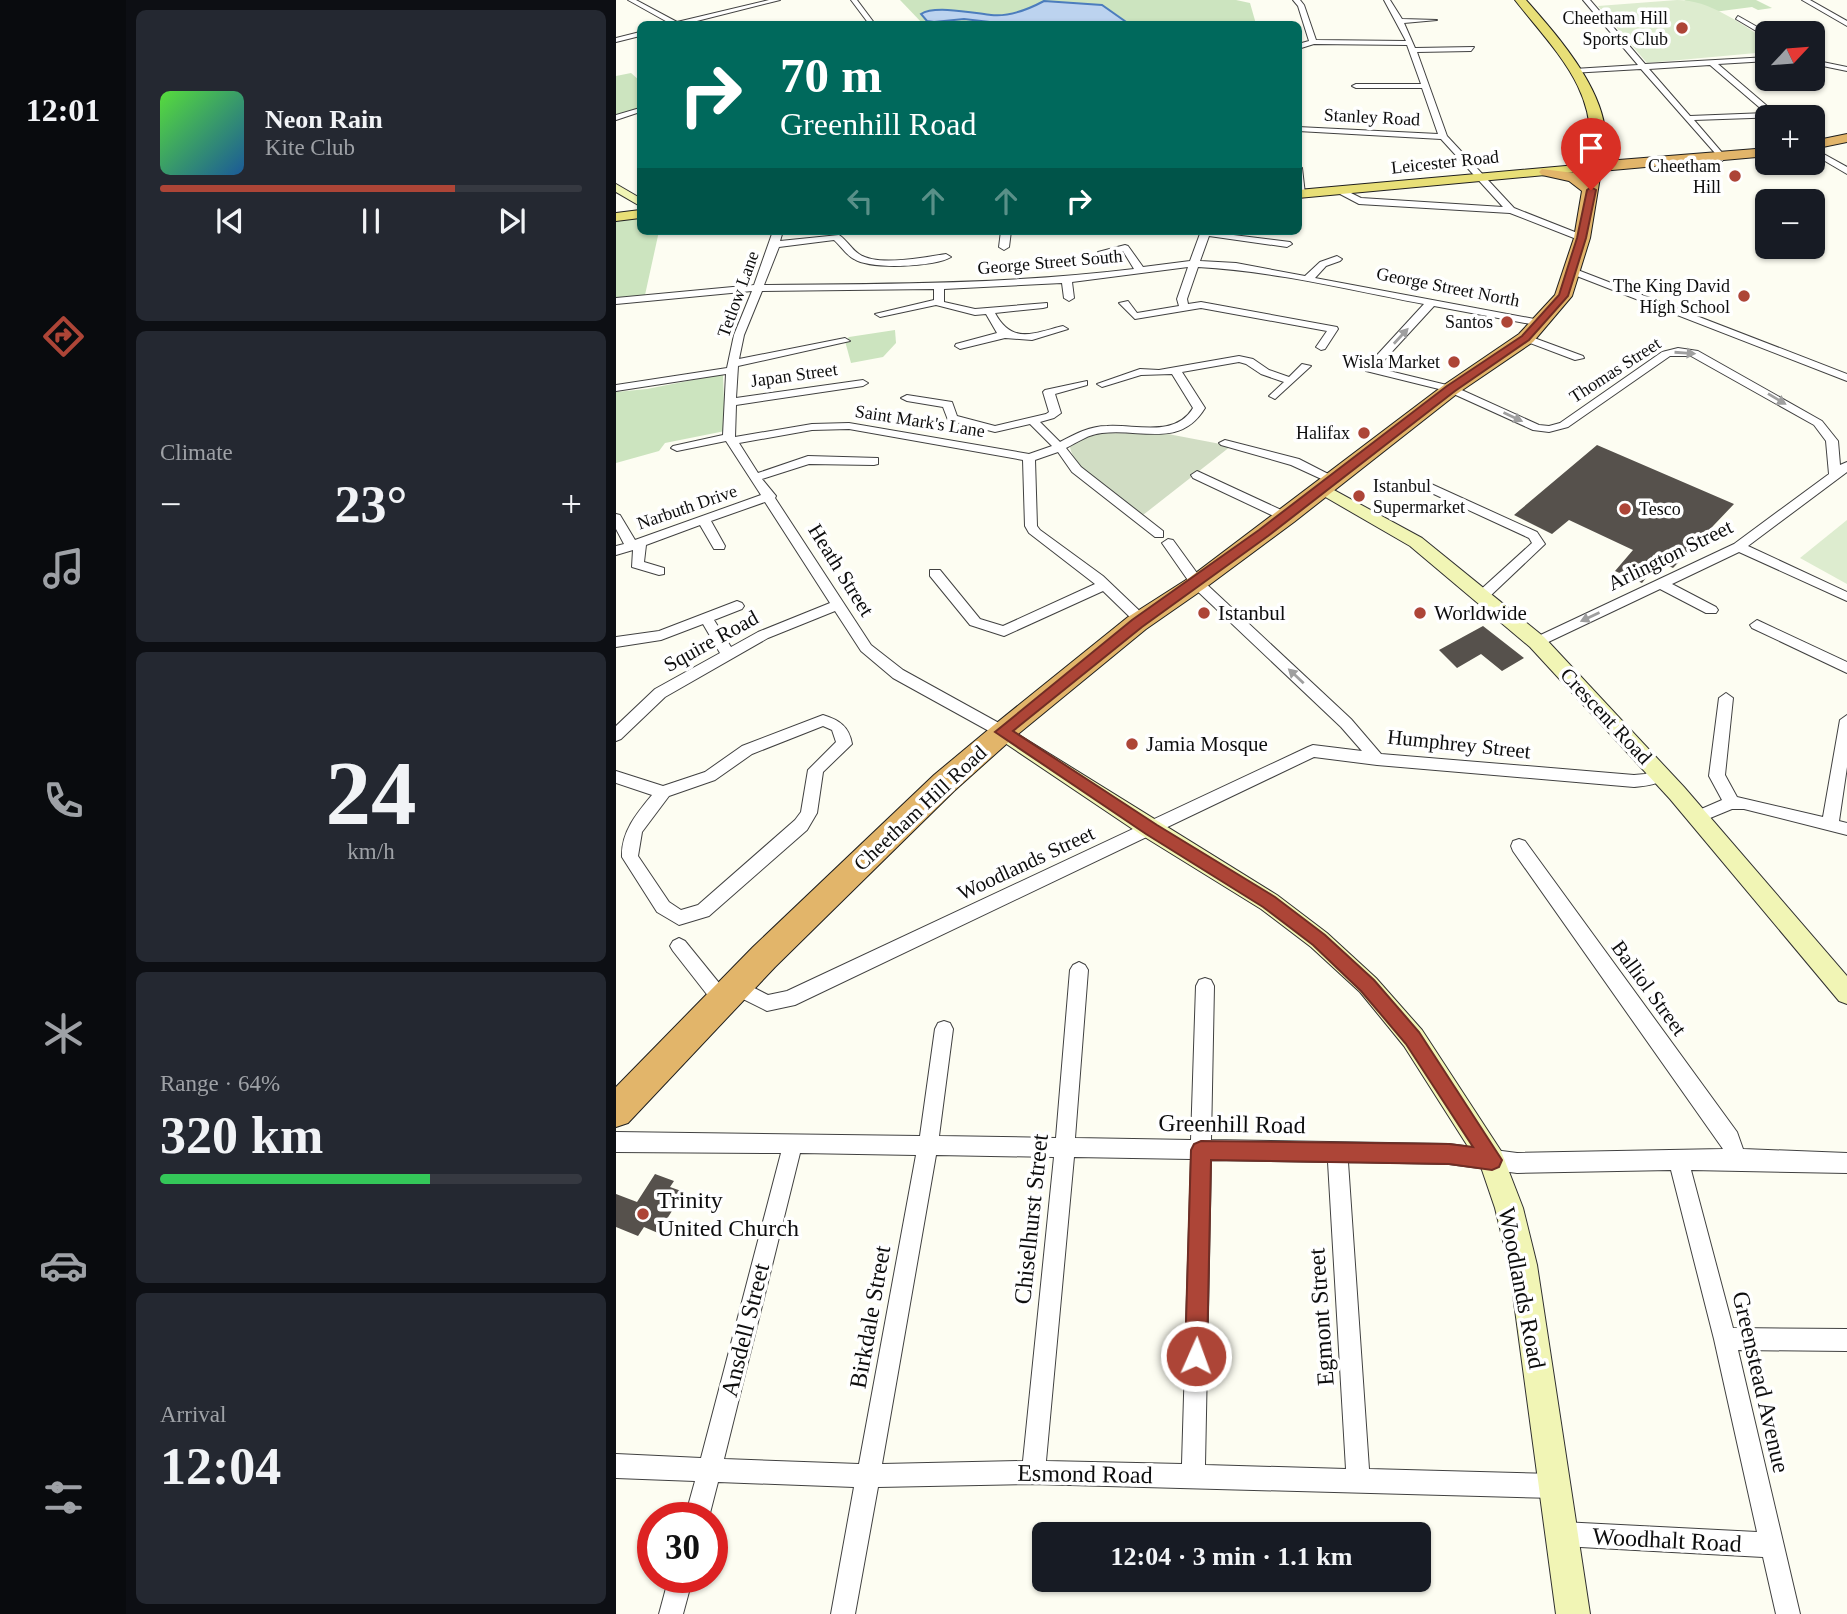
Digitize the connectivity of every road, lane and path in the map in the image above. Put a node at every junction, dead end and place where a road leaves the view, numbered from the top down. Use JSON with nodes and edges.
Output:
{"nodes":[{"id":1,"x":631,"y":0,"type":"edge"},
{"id":2,"x":777,"y":0,"type":"edge"},
{"id":3,"x":854,"y":0,"type":"edge"},
{"id":4,"x":1296,"y":0,"type":"edge"},
{"id":5,"x":1387,"y":0,"type":"edge"},
{"id":6,"x":1520,"y":0,"type":"edge"},
{"id":7,"x":1586,"y":0,"type":"edge"},
{"id":8,"x":1805,"y":0,"type":"edge"},
{"id":9,"x":1738,"y":18,"type":"dead end"},
{"id":10,"x":1434,"y":20,"type":"dead end"},
{"id":11,"x":671,"y":21,"type":"edge"},
{"id":12,"x":690,"y":21,"type":"edge"},
{"id":13,"x":870,"y":21,"type":"edge"},
{"id":14,"x":1400,"y":21,"type":"junction"},
{"id":15,"x":1847,"y":24,"type":"edge"},
{"id":16,"x":1755,"y":28,"type":"edge"},
{"id":17,"x":637,"y":35,"type":"edge"},
{"id":18,"x":616,"y":40,"type":"edge"},
{"id":19,"x":1313,"y":42,"type":"junction"},
{"id":20,"x":1302,"y":46,"type":"edge"},
{"id":21,"x":1412,"y":46,"type":"junction"},
{"id":22,"x":1471,"y":49,"type":"dead end"},
{"id":23,"x":1755,"y":59,"type":"edge"},
{"id":24,"x":1710,"y":61,"type":"junction"},
{"id":25,"x":1825,"y":64,"type":"edge"},
{"id":26,"x":1643,"y":66,"type":"junction"},
{"id":27,"x":1847,"y":69,"type":"edge"},
{"id":28,"x":1574,"y":71,"type":"junction"},
{"id":29,"x":1356,"y":86,"type":"dead end"},
{"id":30,"x":1425,"y":86,"type":"junction"},
{"id":31,"x":1761,"y":105,"type":"edge"},
{"id":32,"x":637,"y":111,"type":"edge"},
{"id":33,"x":1755,"y":116,"type":"edge"},
{"id":34,"x":616,"y":118,"type":"edge"},
{"id":35,"x":1687,"y":118,"type":"junction"},
{"id":36,"x":1302,"y":129,"type":"edge"},
{"id":37,"x":1443,"y":137,"type":"junction"},
{"id":38,"x":1847,"y":138,"type":"edge"},
{"id":39,"x":1825,"y":143,"type":"edge"},
{"id":40,"x":1597,"y":150,"type":"junction"},
{"id":41,"x":1755,"y":154,"type":"edge"},
{"id":42,"x":1825,"y":154,"type":"edge"},
{"id":43,"x":1722,"y":158,"type":"junction"},
{"id":44,"x":1627,"y":165,"type":"junction"},
{"id":45,"x":1594,"y":167,"type":"junction"},
{"id":46,"x":1847,"y":171,"type":"edge"},
{"id":47,"x":1547,"y":172,"type":"junction"},
{"id":48,"x":1478,"y":178,"type":"junction"},
{"id":49,"x":616,"y":187,"type":"edge"},
{"id":50,"x":1591,"y":190,"type":"junction"},
{"id":51,"x":1343,"y":192,"type":"junction"},
{"id":52,"x":1302,"y":194,"type":"edge"},
{"id":53,"x":637,"y":201,"type":"edge"},
{"id":54,"x":1511,"y":210,"type":"junction"},
{"id":55,"x":637,"y":214,"type":"edge"},
{"id":56,"x":616,"y":217,"type":"edge"},
{"id":57,"x":777,"y":235,"type":"edge"},
{"id":58,"x":839,"y":235,"type":"edge"},
{"id":59,"x":1006,"y":235,"type":"edge"},
{"id":60,"x":1205,"y":235,"type":"edge"},
{"id":61,"x":1226,"y":235,"type":"edge"},
{"id":62,"x":836,"y":237,"type":"junction"},
{"id":63,"x":1582,"y":238,"type":"junction"},
{"id":64,"x":1287,"y":244,"type":"dead end"},
{"id":65,"x":775,"y":245,"type":"junction"},
{"id":66,"x":1004,"y":247,"type":"dead end"},
{"id":67,"x":1102,"y":252,"type":"dead end"},
{"id":68,"x":946,"y":257,"type":"dead end"},
{"id":69,"x":1337,"y":259,"type":"dead end"},
{"id":70,"x":1193,"y":264,"type":"junction"},
{"id":71,"x":1140,"y":270,"type":"junction"},
{"id":72,"x":1572,"y":271,"type":"junction"},
{"id":73,"x":1308,"y":279,"type":"junction"},
{"id":74,"x":1067,"y":280,"type":"junction"},
{"id":75,"x":939,"y":286,"type":"junction"},
{"id":76,"x":1346,"y":286,"type":"joint"},
{"id":77,"x":758,"y":287,"type":"junction"},
{"id":78,"x":1069,"y":298,"type":"dead end"},
{"id":79,"x":616,"y":302,"type":"edge"},
{"id":80,"x":938,"y":302,"type":"junction"},
{"id":81,"x":1265,"y":302,"type":"dead end"},
{"id":82,"x":1432,"y":302,"type":"junction"},
{"id":83,"x":1124,"y":303,"type":"dead end"},
{"id":84,"x":1043,"y":305,"type":"dead end"},
{"id":85,"x":1184,"y":306,"type":"junction"},
{"id":86,"x":989,"y":312,"type":"junction"},
{"id":87,"x":880,"y":314,"type":"dead end"},
{"id":88,"x":1256,"y":316,"type":"junction"},
{"id":89,"x":1541,"y":323,"type":"junction"},
{"id":90,"x":1063,"y":329,"type":"dead end"},
{"id":91,"x":1006,"y":334,"type":"junction"},
{"id":92,"x":1526,"y":338,"type":"junction"},
{"id":93,"x":845,"y":341,"type":"dead end"},
{"id":94,"x":960,"y":346,"type":"dead end"},
{"id":95,"x":1321,"y":346,"type":"dead end"},
{"id":96,"x":1189,"y":352,"type":"dead end"},
{"id":97,"x":1579,"y":358,"type":"dead end"},
{"id":98,"x":1306,"y":366,"type":"dead end"},
{"id":99,"x":732,"y":367,"type":"junction"},
{"id":100,"x":1193,"y":368,"type":"junction"},
{"id":101,"x":1175,"y":370,"type":"junction"},
{"id":102,"x":1847,"y":379,"type":"edge"},
{"id":103,"x":1291,"y":381,"type":"junction"},
{"id":104,"x":863,"y":383,"type":"dead end"},
{"id":105,"x":1083,"y":383,"type":"dead end"},
{"id":106,"x":1102,"y":384,"type":"dead end"},
{"id":107,"x":616,"y":388,"type":"edge"},
{"id":108,"x":1451,"y":388,"type":"junction"},
{"id":109,"x":1275,"y":396,"type":"dead end"},
{"id":110,"x":907,"y":398,"type":"dead end"},
{"id":111,"x":731,"y":402,"type":"junction"},
{"id":112,"x":1033,"y":421,"type":"junction"},
{"id":113,"x":941,"y":428,"type":"junction"},
{"id":114,"x":730,"y":439,"type":"junction"},
{"id":115,"x":1225,"y":443,"type":"dead end"},
{"id":116,"x":1058,"y":447,"type":"junction"},
{"id":117,"x":677,"y":448,"type":"dead end"},
{"id":118,"x":1029,"y":458,"type":"junction"},
{"id":119,"x":874,"y":461,"type":"dead end"},
{"id":120,"x":1842,"y":471,"type":"edge"},
{"id":121,"x":1197,"y":475,"type":"dead end"},
{"id":122,"x":757,"y":477,"type":"junction"},
{"id":123,"x":1327,"y":484,"type":"junction"},
{"id":124,"x":1429,"y":487,"type":"dead end"},
{"id":125,"x":770,"y":496,"type":"junction"},
{"id":126,"x":688,"y":510,"type":"dead end"},
{"id":127,"x":1286,"y":517,"type":"junction"},
{"id":128,"x":616,"y":518,"type":"edge"},
{"id":129,"x":698,"y":521,"type":"junction"},
{"id":130,"x":636,"y":543,"type":"junction"},
{"id":131,"x":719,"y":546,"type":"dead end"},
{"id":132,"x":1739,"y":547,"type":"junction"},
{"id":133,"x":616,"y":551,"type":"edge"},
{"id":134,"x":659,"y":572,"type":"dead end"},
{"id":135,"x":935,"y":573,"type":"dead end"},
{"id":136,"x":1197,"y":583,"type":"junction"},
{"id":137,"x":1661,"y":584,"type":"junction"},
{"id":138,"x":1104,"y":585,"type":"junction"},
{"id":139,"x":1483,"y":595,"type":"junction"},
{"id":140,"x":1847,"y":597,"type":"edge"},
{"id":141,"x":838,"y":605,"type":"junction"},
{"id":142,"x":737,"y":606,"type":"dead end"},
{"id":143,"x":1711,"y":610,"type":"dead end"},
{"id":144,"x":707,"y":619,"type":"junction"},
{"id":145,"x":1141,"y":620,"type":"junction"},
{"id":146,"x":1757,"y":625,"type":"dead end"},
{"id":147,"x":616,"y":642,"type":"edge"},
{"id":148,"x":1537,"y":642,"type":"junction"},
{"id":149,"x":728,"y":654,"type":"junction"},
{"id":150,"x":1847,"y":668,"type":"edge"},
{"id":151,"x":1726,"y":698,"type":"dead end"},
{"id":152,"x":1847,"y":720,"type":"edge"},
{"id":153,"x":1003,"y":732,"type":"junction"},
{"id":154,"x":616,"y":735,"type":"edge"},
{"id":155,"x":1377,"y":760,"type":"junction"},
{"id":156,"x":1660,"y":774,"type":"junction"},
{"id":157,"x":616,"y":777,"type":"edge"},
{"id":158,"x":663,"y":792,"type":"junction"},
{"id":159,"x":1731,"y":803,"type":"junction"},
{"id":160,"x":1698,"y":817,"type":"junction"},
{"id":161,"x":1830,"y":825,"type":"junction"},
{"id":162,"x":1847,"y":829,"type":"edge"},
{"id":163,"x":1152,"y":830,"type":"junction"},
{"id":164,"x":1520,"y":846,"type":"dead end"},
{"id":165,"x":679,"y":946,"type":"dead end"},
{"id":166,"x":1079,"y":970,"type":"dead end"},
{"id":167,"x":1205,"y":986,"type":"dead end"},
{"id":168,"x":729,"y":993,"type":"junction"},
{"id":169,"x":1847,"y":993,"type":"edge"},
{"id":170,"x":944,"y":1029,"type":"dead end"},
{"id":171,"x":616,"y":1111,"type":"edge"},
{"id":172,"x":616,"y":1142,"type":"edge"},
{"id":173,"x":793,"y":1143,"type":"junction"},
{"id":174,"x":928,"y":1145,"type":"junction"},
{"id":175,"x":1065,"y":1147,"type":"junction"},
{"id":176,"x":1201,"y":1150,"type":"junction"},
{"id":177,"x":1337,"y":1152,"type":"junction"},
{"id":178,"x":1736,"y":1159,"type":"junction"},
{"id":179,"x":1492,"y":1160,"type":"junction"},
{"id":180,"x":1679,"y":1162,"type":"junction"},
{"id":181,"x":1847,"y":1163,"type":"edge"},
{"id":182,"x":1725,"y":1339,"type":"junction"},
{"id":183,"x":1847,"y":1339,"type":"edge"},
{"id":184,"x":616,"y":1466,"type":"edge"},
{"id":185,"x":710,"y":1468,"type":"junction"},
{"id":186,"x":1033,"y":1472,"type":"junction"},
{"id":187,"x":867,"y":1476,"type":"junction"},
{"id":188,"x":1194,"y":1477,"type":"junction"},
{"id":189,"x":1358,"y":1479,"type":"junction"},
{"id":190,"x":1555,"y":1486,"type":"junction"},
{"id":191,"x":701,"y":1502,"type":"edge"},
{"id":192,"x":1562,"y":1534,"type":"junction"},
{"id":193,"x":1772,"y":1545,"type":"junction"},
{"id":194,"x":677,"y":1593,"type":"edge"},
{"id":195,"x":671,"y":1614,"type":"edge"},
{"id":196,"x":843,"y":1614,"type":"edge"},
{"id":197,"x":1573,"y":1614,"type":"edge"},
{"id":198,"x":1788,"y":1614,"type":"edge"}],
"edges":[{"from":1,"to":11,"type":"street"},
{"from":2,"to":12,"type":"street"},
{"from":3,"to":13,"type":"street"},
{"from":4,"to":19,"type":"street"},
{"from":5,"to":14,"type":"street"},
{"from":6,"to":28,"type":"main road"},
{"from":7,"to":26,"type":"street"},
{"from":8,"to":15,"type":"street"},
{"from":9,"to":16,"type":"street"},
{"from":10,"to":14,"type":"street"},
{"from":14,"to":21,"type":"street"},
{"from":17,"to":18,"type":"street"},
{"from":19,"to":20,"type":"street"},
{"from":19,"to":21,"type":"street"},
{"from":21,"to":22,"type":"street"},
{"from":21,"to":30,"type":"street"},
{"from":23,"to":24,"type":"street"},
{"from":24,"to":26,"type":"street"},
{"from":24,"to":31,"type":"street"},
{"from":25,"to":27,"type":"street"},
{"from":26,"to":28,"type":"street"},
{"from":26,"to":35,"type":"street"},
{"from":28,"to":40,"type":"main road"},
{"from":29,"to":30,"type":"street"},
{"from":30,"to":37,"type":"street"},
{"from":32,"to":34,"type":"street"},
{"from":33,"to":35,"type":"street"},
{"from":35,"to":43,"type":"street"},
{"from":36,"to":37,"type":"street","name":"Stanley Road"},
{"from":37,"to":48,"type":"street"},
{"from":38,"to":39,"type":"highway"},
{"from":40,"to":44,"type":"main road"},
{"from":40,"to":45,"type":"main road"},
{"from":40,"to":47,"type":"main road"},
{"from":41,"to":43,"type":"highway"},
{"from":42,"to":46,"type":"street"},
{"from":43,"to":44,"type":"highway"},
{"from":44,"to":45,"type":"highway"},
{"from":45,"to":47,"type":"main road","name":"Leicester Road"},
{"from":45,"to":50,"type":"highway","name":"Cheetham Hill Road"},
{"from":47,"to":48,"type":"main road","name":"Leicester Road"},
{"from":47,"to":50,"type":"highway"},
{"from":48,"to":51,"type":"main road","name":"Leicester Road"},
{"from":48,"to":54,"type":"street"},
{"from":49,"to":53,"type":"street"},
{"from":50,"to":63,"type":"highway","name":"Cheetham Hill Road"},
{"from":51,"to":52,"type":"main road","name":"Leicester Road"},
{"from":51,"to":54,"type":"street"},
{"from":54,"to":63,"type":"street"},
{"from":55,"to":56,"type":"main road"},
{"from":57,"to":65,"type":"street","name":"Tetlow Lane"},
{"from":58,"to":62,"type":"street"},
{"from":59,"to":66,"type":"street"},
{"from":60,"to":70,"type":"street"},
{"from":61,"to":64,"type":"street"},
{"from":62,"to":65,"type":"street"},
{"from":62,"to":68,"type":"street"},
{"from":63,"to":72,"type":"highway","name":"Cheetham Hill Road"},
{"from":65,"to":77,"type":"street","name":"Tetlow Lane"},
{"from":67,"to":71,"type":"street"},
{"from":69,"to":73,"type":"street"},
{"from":70,"to":71,"type":"street","name":"George Street South"},
{"from":70,"to":73,"type":"street","name":"George Street South"},
{"from":70,"to":85,"type":"street"},
{"from":71,"to":74,"type":"street","name":"George Street South"},
{"from":72,"to":89,"type":"highway","name":"Cheetham Hill Road"},
{"from":72,"to":102,"type":"street"},
{"from":73,"to":76,"type":"street","name":"George Street South"},
{"from":74,"to":75,"type":"street","name":"George Street South"},
{"from":74,"to":78,"type":"street"},
{"from":75,"to":77,"type":"street","name":"George Street South"},
{"from":75,"to":80,"type":"street"},
{"from":76,"to":82,"type":"street","name":"George Street North"},
{"from":77,"to":79,"type":"street","name":"George Street South"},
{"from":77,"to":99,"type":"street","name":"Tetlow Lane"},
{"from":80,"to":86,"type":"street"},
{"from":80,"to":87,"type":"street"},
{"from":81,"to":88,"type":"street"},
{"from":82,"to":89,"type":"street","name":"George Street North"},
{"from":108,"to":82,"type":"street","name":"Thomas Street","one_way":true},
{"from":83,"to":85,"type":"street"},
{"from":84,"to":86,"type":"street"},
{"from":85,"to":88,"type":"street"},
{"from":86,"to":91,"type":"street"},
{"from":88,"to":95,"type":"street"},
{"from":89,"to":92,"type":"highway","name":"Cheetham Hill Road"},
{"from":90,"to":91,"type":"street"},
{"from":91,"to":94,"type":"street"},
{"from":92,"to":97,"type":"street"},
{"from":92,"to":108,"type":"highway","name":"Cheetham Hill Road"},
{"from":93,"to":99,"type":"street"},
{"from":96,"to":100,"type":"street"},
{"from":98,"to":103,"type":"street"},
{"from":99,"to":107,"type":"street"},
{"from":99,"to":111,"type":"street"},
{"from":100,"to":101,"type":"street"},
{"from":100,"to":103,"type":"street"},
{"from":101,"to":106,"type":"street"},
{"from":101,"to":116,"type":"street"},
{"from":103,"to":109,"type":"street"},
{"from":104,"to":111,"type":"street","name":"Japan Street"},
{"from":105,"to":112,"type":"street"},
{"from":108,"to":120,"type":"street","name":"Thomas Street","one_way":true},
{"from":108,"to":123,"type":"highway","name":"Cheetham Hill Road"},
{"from":110,"to":113,"type":"street"},
{"from":111,"to":114,"type":"street"},
{"from":112,"to":113,"type":"street"},
{"from":112,"to":116,"type":"street","name":"Humphrey Street"},
{"from":113,"to":114,"type":"street","name":"Saint Mark's Lane"},
{"from":113,"to":118,"type":"street","name":"Saint Mark's Lane"},
{"from":114,"to":117,"type":"street","name":"Saint Mark's Lane"},
{"from":114,"to":122,"type":"street","name":"Heath Street"},
{"from":115,"to":123,"type":"street"},
{"from":116,"to":118,"type":"street"},
{"from":116,"to":136,"type":"street","name":"Humphrey Street"},
{"from":118,"to":138,"type":"street"},
{"from":119,"to":122,"type":"street"},
{"from":120,"to":132,"type":"street","name":"Arlington Street"},
{"from":121,"to":127,"type":"street"},
{"from":122,"to":125,"type":"street","name":"Heath Street"},
{"from":123,"to":127,"type":"highway","name":"Cheetham Hill Road"},
{"from":123,"to":139,"type":"street","name":"Crescent Road"},
{"from":124,"to":139,"type":"street"},
{"from":125,"to":129,"type":"street","name":"Narbuth Drive"},
{"from":125,"to":141,"type":"street","name":"Heath Street"},
{"from":126,"to":129,"type":"street"},
{"from":127,"to":136,"type":"highway","name":"Cheetham Hill Road"},
{"from":128,"to":130,"type":"street"},
{"from":129,"to":130,"type":"street","name":"Narbuth Drive"},
{"from":129,"to":131,"type":"street"},
{"from":130,"to":133,"type":"street","name":"Narbuth Drive"},
{"from":130,"to":134,"type":"street"},
{"from":132,"to":137,"type":"street","name":"Arlington Street"},
{"from":132,"to":140,"type":"street"},
{"from":135,"to":138,"type":"street"},
{"from":136,"to":145,"type":"highway","name":"Cheetham Hill Road"},
{"from":155,"to":136,"type":"street","name":"Humphrey Street","one_way":true},
{"from":137,"to":143,"type":"street"},
{"from":137,"to":148,"type":"street","name":"Arlington Street","one_way":true},
{"from":138,"to":145,"type":"street"},
{"from":139,"to":148,"type":"street","name":"Crescent Road"},
{"from":141,"to":149,"type":"street","name":"Squire Road"},
{"from":141,"to":153,"type":"street","name":"Heath Street"},
{"from":142,"to":144,"type":"street"},
{"from":144,"to":147,"type":"street"},
{"from":144,"to":149,"type":"street"},
{"from":145,"to":153,"type":"highway","name":"Cheetham Hill Road"},
{"from":146,"to":150,"type":"street"},
{"from":148,"to":156,"type":"street","name":"Crescent Road"},
{"from":149,"to":154,"type":"street","name":"Squire Road"},
{"from":151,"to":159,"type":"street"},
{"from":152,"to":161,"type":"street"},
{"from":153,"to":163,"type":"street","name":"Woodlands Road"},
{"from":153,"to":168,"type":"highway","name":"Cheetham Hill Road"},
{"from":155,"to":156,"type":"street","name":"Humphrey Street"},
{"from":155,"to":163,"type":"street","name":"Woodlands Street"},
{"from":156,"to":160,"type":"street","name":"Crescent Road"},
{"from":157,"to":158,"type":"street"},
{"from":158,"to":158,"type":"street"},
{"from":159,"to":160,"type":"street"},
{"from":159,"to":161,"type":"street"},
{"from":160,"to":169,"type":"street","name":"Crescent Road"},
{"from":161,"to":162,"type":"street"},
{"from":163,"to":168,"type":"street","name":"Woodlands Street"},
{"from":163,"to":179,"type":"street","name":"Woodlands Road"},
{"from":164,"to":178,"type":"street","name":"Balliol Street"},
{"from":165,"to":168,"type":"street"},
{"from":166,"to":175,"type":"street","name":"Chiselhurst Street"},
{"from":167,"to":176,"type":"street"},
{"from":168,"to":171,"type":"highway","name":"Cheetham Hill Road"},
{"from":170,"to":174,"type":"street","name":"Birkdale Street"},
{"from":172,"to":173,"type":"street","name":"Greenhill Road"},
{"from":173,"to":174,"type":"street","name":"Greenhill Road"},
{"from":173,"to":185,"type":"street","name":"Ansdell Street"},
{"from":174,"to":175,"type":"street","name":"Greenhill Road"},
{"from":174,"to":187,"type":"street","name":"Birkdale Street"},
{"from":175,"to":176,"type":"street","name":"Greenhill Road"},
{"from":175,"to":186,"type":"street","name":"Chiselhurst Street"},
{"from":176,"to":177,"type":"street","name":"Greenhill Road"},
{"from":176,"to":188,"type":"street"},
{"from":177,"to":179,"type":"street","name":"Greenhill Road"},
{"from":177,"to":189,"type":"street","name":"Egmont Street"},
{"from":178,"to":180,"type":"street","name":"Greenhill Road"},
{"from":178,"to":181,"type":"street","name":"Greenhill Road"},
{"from":179,"to":180,"type":"street","name":"Greenhill Road"},
{"from":179,"to":190,"type":"street","name":"Woodlands Road"},
{"from":180,"to":182,"type":"street","name":"Greenstead Avenue"},
{"from":182,"to":183,"type":"street"},
{"from":182,"to":193,"type":"street","name":"Greenstead Avenue"},
{"from":184,"to":185,"type":"street","name":"Esmond Road"},
{"from":185,"to":187,"type":"street","name":"Esmond Road"},
{"from":185,"to":191,"type":"street","name":"Ansdell Street"},
{"from":186,"to":187,"type":"street","name":"Esmond Road"},
{"from":186,"to":188,"type":"street","name":"Esmond Road"},
{"from":187,"to":196,"type":"street","name":"Birkdale Street"},
{"from":188,"to":189,"type":"street","name":"Esmond Road"},
{"from":189,"to":190,"type":"street","name":"Esmond Road"},
{"from":190,"to":192,"type":"street","name":"Woodlands Road"},
{"from":192,"to":193,"type":"street","name":"Woodhalt Road"},
{"from":192,"to":197,"type":"street","name":"Woodlands Road"},
{"from":193,"to":198,"type":"street","name":"Greenstead Avenue"},
{"from":194,"to":195,"type":"street"}]}
